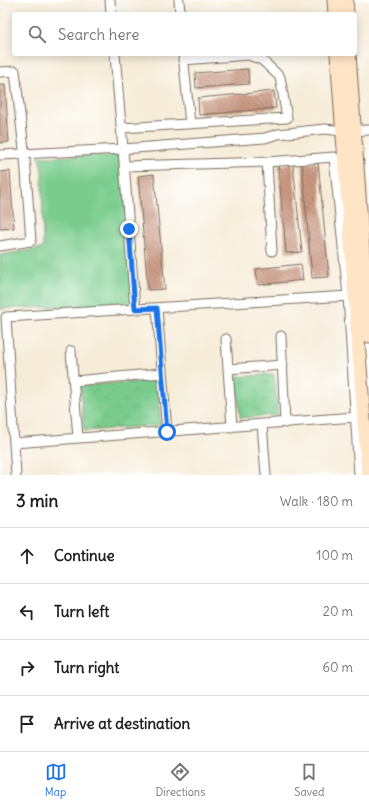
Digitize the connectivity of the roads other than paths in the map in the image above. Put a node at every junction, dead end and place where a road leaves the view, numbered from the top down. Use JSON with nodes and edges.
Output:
{"nodes":[{"id":1,"x":110,"y":0,"type":"edge"},
{"id":2,"x":179,"y":0,"type":"edge"},
{"id":3,"x":334,"y":0,"type":"edge"},
{"id":4,"x":346,"y":0,"type":"edge"},
{"id":5,"x":111,"y":12,"type":"edge"},
{"id":6,"x":180,"y":12,"type":"edge"},
{"id":7,"x":335,"y":12,"type":"edge"},
{"id":8,"x":347,"y":12,"type":"edge"},
{"id":9,"x":115,"y":56,"type":"edge"},
{"id":10,"x":216,"y":56,"type":"edge"},
{"id":11,"x":252,"y":56,"type":"edge"},
{"id":12,"x":337,"y":56,"type":"edge"},
{"id":13,"x":349,"y":56,"type":"edge"},
{"id":14,"x":183,"y":57,"type":"edge"},
{"id":15,"x":0,"y":72,"type":"edge"},
{"id":16,"x":190,"y":124,"type":"junction"},
{"id":17,"x":121,"y":128,"type":"junction"},
{"id":18,"x":369,"y":130,"type":"edge"},
{"id":19,"x":348,"y":131,"type":"junction"},
{"id":20,"x":123,"y":149,"type":"junction"},
{"id":21,"x":24,"y":153,"type":"junction"},
{"id":22,"x":0,"y":155,"type":"edge"},
{"id":23,"x":267,"y":162,"type":"junction"},
{"id":24,"x":124,"y":166,"type":"junction"},
{"id":25,"x":0,"y":246,"type":"edge"},
{"id":26,"x":272,"y":251,"type":"dead end"},
{"id":27,"x":367,"y":276,"type":"edge"},
{"id":28,"x":348,"y":296,"type":"junction"},
{"id":29,"x":157,"y":308,"type":"junction"},
{"id":30,"x":135,"y":309,"type":"junction"},
{"id":31,"x":281,"y":336,"type":"dead end"},
{"id":32,"x":369,"y":336,"type":"edge"},
{"id":33,"x":226,"y":339,"type":"dead end"},
{"id":34,"x":71,"y":352,"type":"dead end"},
{"id":35,"x":282,"y":365,"type":"junction"},
{"id":36,"x":228,"y":369,"type":"junction"},
{"id":37,"x":162,"y":374,"type":"junction"},
{"id":38,"x":74,"y":381,"type":"junction"},
{"id":39,"x":355,"y":418,"type":"junction"},
{"id":40,"x":285,"y":423,"type":"junction"},
{"id":41,"x":262,"y":424,"type":"junction"},
{"id":42,"x":232,"y":427,"type":"junction"},
{"id":43,"x":167,"y":432,"type":"junction"},
{"id":44,"x":78,"y":438,"type":"junction"},
{"id":45,"x":14,"y":443,"type":"junction"},
{"id":46,"x":16,"y":475,"type":"edge"},
{"id":47,"x":266,"y":475,"type":"edge"},
{"id":48,"x":359,"y":475,"type":"edge"},
{"id":49,"x":368,"y":475,"type":"edge"}],
"edges":[{"from":1,"to":5,"type":"street"},
{"from":2,"to":6,"type":"street"},
{"from":3,"to":7,"type":"street"},
{"from":4,"to":8,"type":"street"},
{"from":9,"to":17,"type":"street"},
{"from":10,"to":14,"type":"street"},
{"from":11,"to":16,"type":"street"},
{"from":12,"to":19,"type":"street"},
{"from":13,"to":19,"type":"street"},
{"from":14,"to":16,"type":"street"},
{"from":15,"to":21,"type":"street"},
{"from":16,"to":17,"type":"street"},
{"from":17,"to":20,"type":"street"},
{"from":18,"to":19,"type":"street"},
{"from":19,"to":20,"type":"street"},
{"from":19,"to":27,"type":"street"},
{"from":19,"to":49,"type":"street"},
{"from":20,"to":21,"type":"street"},
{"from":20,"to":24,"type":"street"},
{"from":21,"to":22,"type":"street"},
{"from":21,"to":25,"type":"street"},
{"from":23,"to":24,"type":"street"},
{"from":23,"to":26,"type":"street"},
{"from":23,"to":28,"type":"street"},
{"from":24,"to":30,"type":"street"},
{"from":27,"to":32,"type":"street"},
{"from":28,"to":29,"type":"street"},
{"from":28,"to":39,"type":"street"},
{"from":29,"to":30,"type":"street"},
{"from":29,"to":37,"type":"street"},
{"from":30,"to":45,"type":"street"},
{"from":31,"to":35,"type":"street"},
{"from":33,"to":36,"type":"street"},
{"from":34,"to":38,"type":"street"},
{"from":35,"to":36,"type":"street"},
{"from":35,"to":40,"type":"street"},
{"from":36,"to":42,"type":"street"},
{"from":37,"to":38,"type":"street"},
{"from":37,"to":43,"type":"street"},
{"from":38,"to":44,"type":"street"},
{"from":39,"to":40,"type":"street"},
{"from":39,"to":48,"type":"street"},
{"from":40,"to":41,"type":"street"},
{"from":41,"to":42,"type":"street"},
{"from":41,"to":47,"type":"street"},
{"from":42,"to":43,"type":"street"},
{"from":43,"to":44,"type":"street"},
{"from":44,"to":45,"type":"street"},
{"from":45,"to":46,"type":"street"}]}
